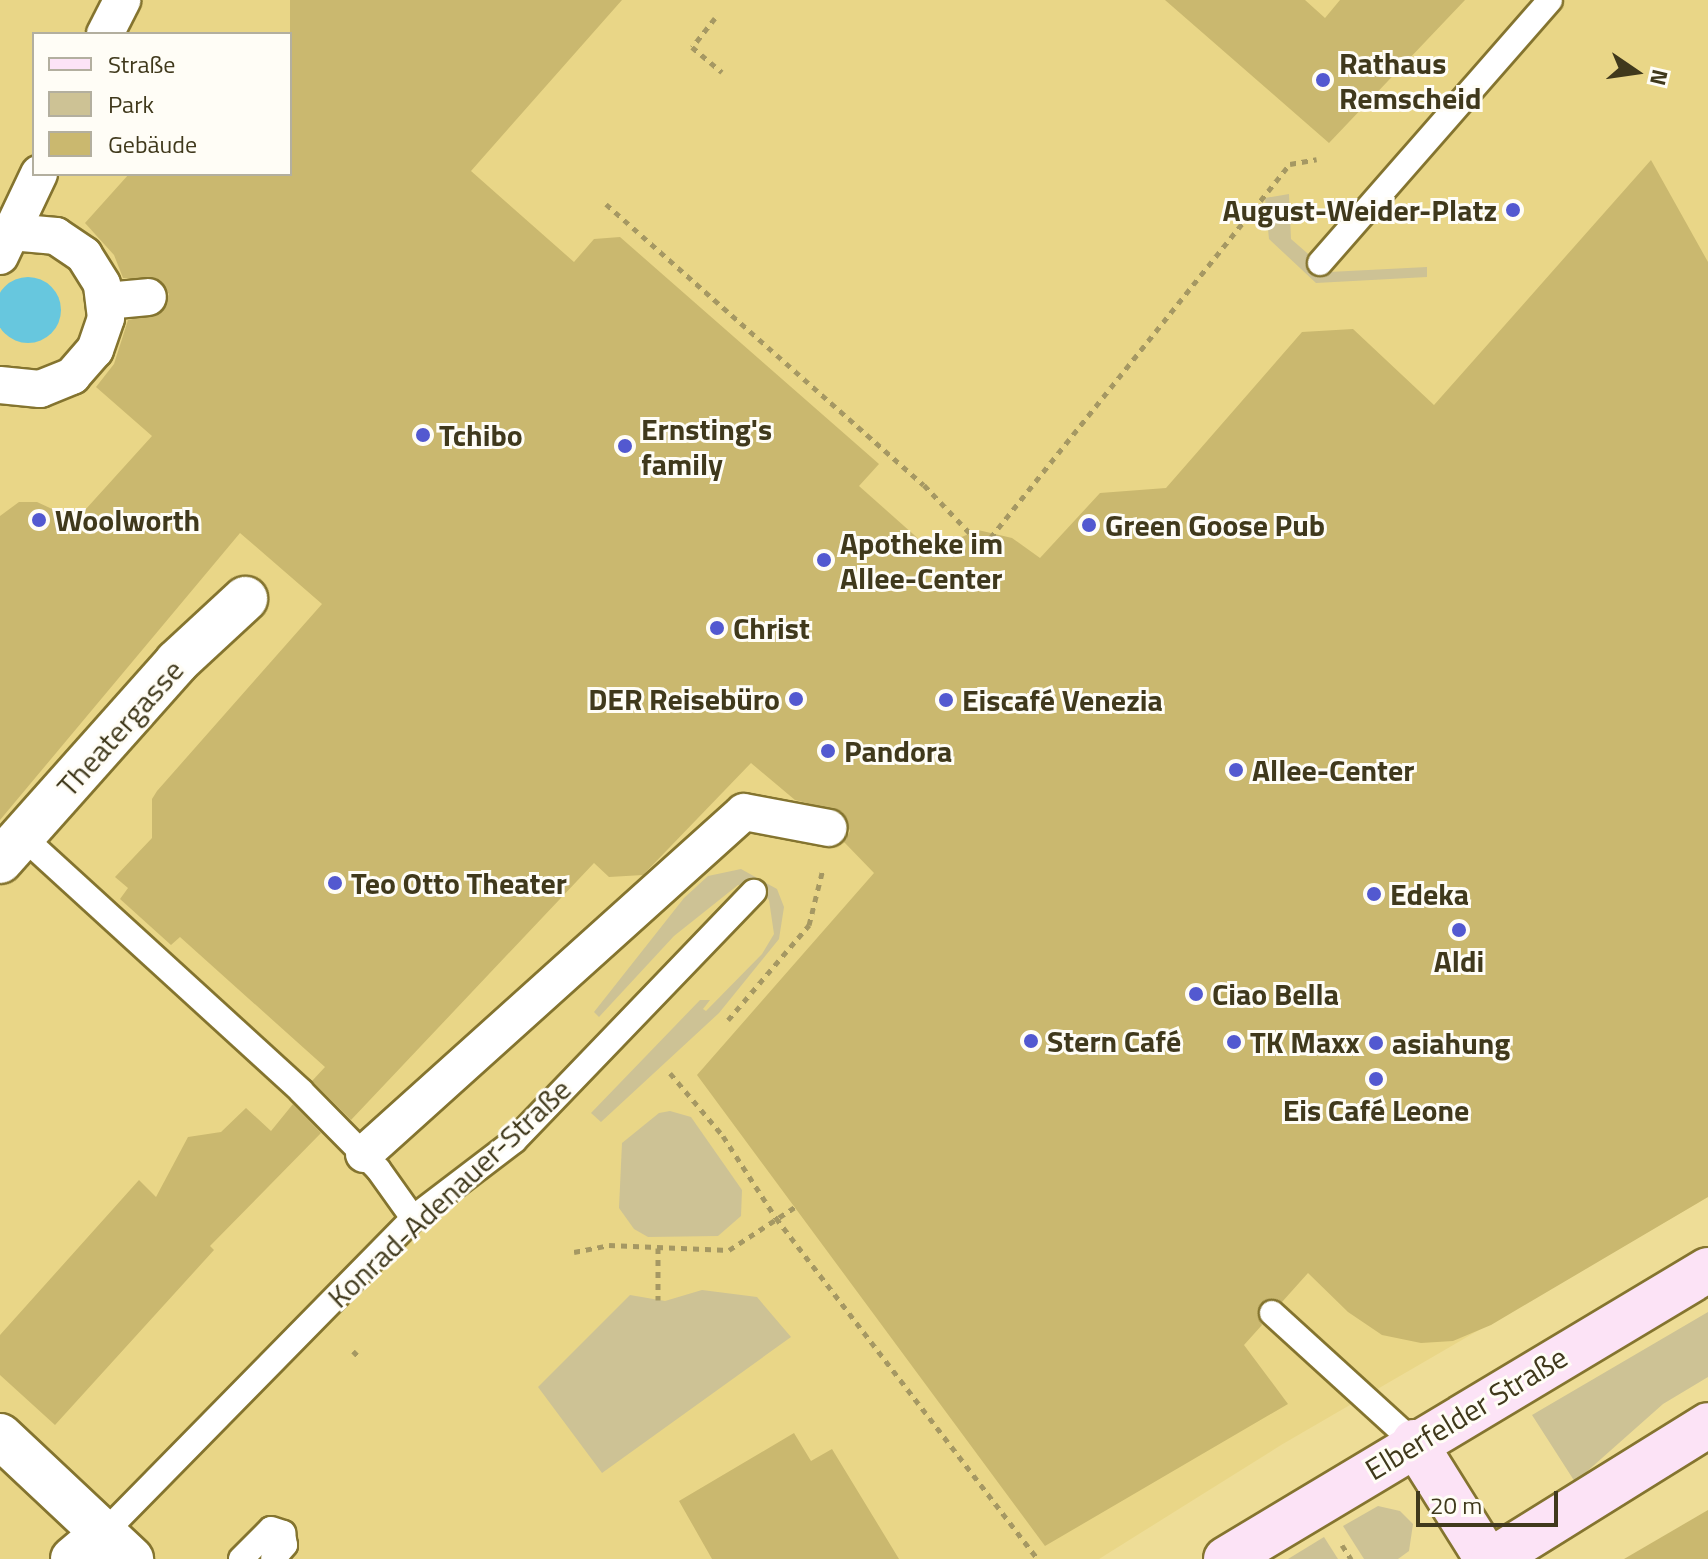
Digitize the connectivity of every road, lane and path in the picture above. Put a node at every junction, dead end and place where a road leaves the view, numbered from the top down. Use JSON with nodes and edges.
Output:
{"nodes":[{"id":1,"x":122,"y":0,"type":"edge"},
{"id":2,"x":1550,"y":0,"type":"edge"},
{"id":3,"x":715,"y":18,"type":"dead end"},
{"id":4,"x":106,"y":32,"type":"edge"},
{"id":5,"x":722,"y":72,"type":"dead end"},
{"id":6,"x":1317,"y":159,"type":"dead end"},
{"id":7,"x":38,"y":176,"type":"edge"},
{"id":8,"x":606,"y":204,"type":"dead end"},
{"id":9,"x":6,"y":244,"type":"edge"},
{"id":10,"x":1320,"y":263,"type":"dead end"},
{"id":11,"x":148,"y":297,"type":"dead end"},
{"id":12,"x":106,"y":301,"type":"junction"},
{"id":13,"x":0,"y":385,"type":"edge"},
{"id":14,"x":245,"y":599,"type":"dead end"},
{"id":15,"x":829,"y":828,"type":"joint"},
{"id":16,"x":11,"y":848,"type":"edge"},
{"id":17,"x":754,"y":892,"type":"dead end"},
{"id":18,"x":728,"y":1020,"type":"dead end"},
{"id":19,"x":670,"y":1073,"type":"dead end"},
{"id":20,"x":364,"y":1154,"type":"junction"},
{"id":21,"x":795,"y":1207,"type":"dead end"},
{"id":22,"x":413,"y":1218,"type":"junction"},
{"id":23,"x":776,"y":1218,"type":"junction"},
{"id":24,"x":658,"y":1248,"type":"junction"},
{"id":25,"x":574,"y":1252,"type":"dead end"},
{"id":26,"x":1708,"y":1270,"type":"edge"},
{"id":27,"x":658,"y":1300,"type":"dead end"},
{"id":28,"x":1276,"y":1312,"type":"dead end"},
{"id":29,"x":1708,"y":1425,"type":"edge"},
{"id":30,"x":0,"y":1436,"type":"edge"},
{"id":31,"x":1414,"y":1442,"type":"junction"},
{"id":32,"x":102,"y":1551,"type":"edge"},
{"id":33,"x":241,"y":1559,"type":"edge"},
{"id":34,"x":273,"y":1559,"type":"edge"},
{"id":35,"x":1038,"y":1559,"type":"edge"},
{"id":36,"x":1226,"y":1559,"type":"edge"},
{"id":37,"x":1487,"y":1559,"type":"edge"},
{"id":38,"x":1493,"y":1559,"type":"edge"}],
"edges":[{"from":1,"to":4,"type":"street"},
{"from":2,"to":10,"type":"lane"},
{"from":3,"to":5,"type":"path"},
{"from":6,"to":8,"type":"path"},
{"from":7,"to":9,"type":"street"},
{"from":9,"to":12,"type":"street"},
{"from":11,"to":12,"type":"street"},
{"from":12,"to":13,"type":"street"},
{"from":14,"to":16,"type":"street","name":"Theatergasse"},
{"from":15,"to":18,"type":"path"},
{"from":15,"to":20,"type":"street"},
{"from":16,"to":20,"type":"lane"},
{"from":17,"to":22,"type":"lane","name":"Konrad-Adenauer-Straße"},
{"from":19,"to":23,"type":"path"},
{"from":20,"to":22,"type":"lane"},
{"from":21,"to":23,"type":"path"},
{"from":22,"to":32,"type":"lane","name":"Konrad-Adenauer-Straße"},
{"from":23,"to":24,"type":"path"},
{"from":23,"to":35,"type":"path"},
{"from":24,"to":25,"type":"path"},
{"from":24,"to":27,"type":"path"},
{"from":26,"to":31,"type":"main road","name":"Elberfelder Straße"},
{"from":28,"to":31,"type":"lane"},
{"from":29,"to":38,"type":"main road"},
{"from":30,"to":32,"type":"street"},
{"from":31,"to":36,"type":"main road","name":"Elberfelder Straße"},
{"from":31,"to":37,"type":"main road"},
{"from":33,"to":34,"type":"lane"}]}
